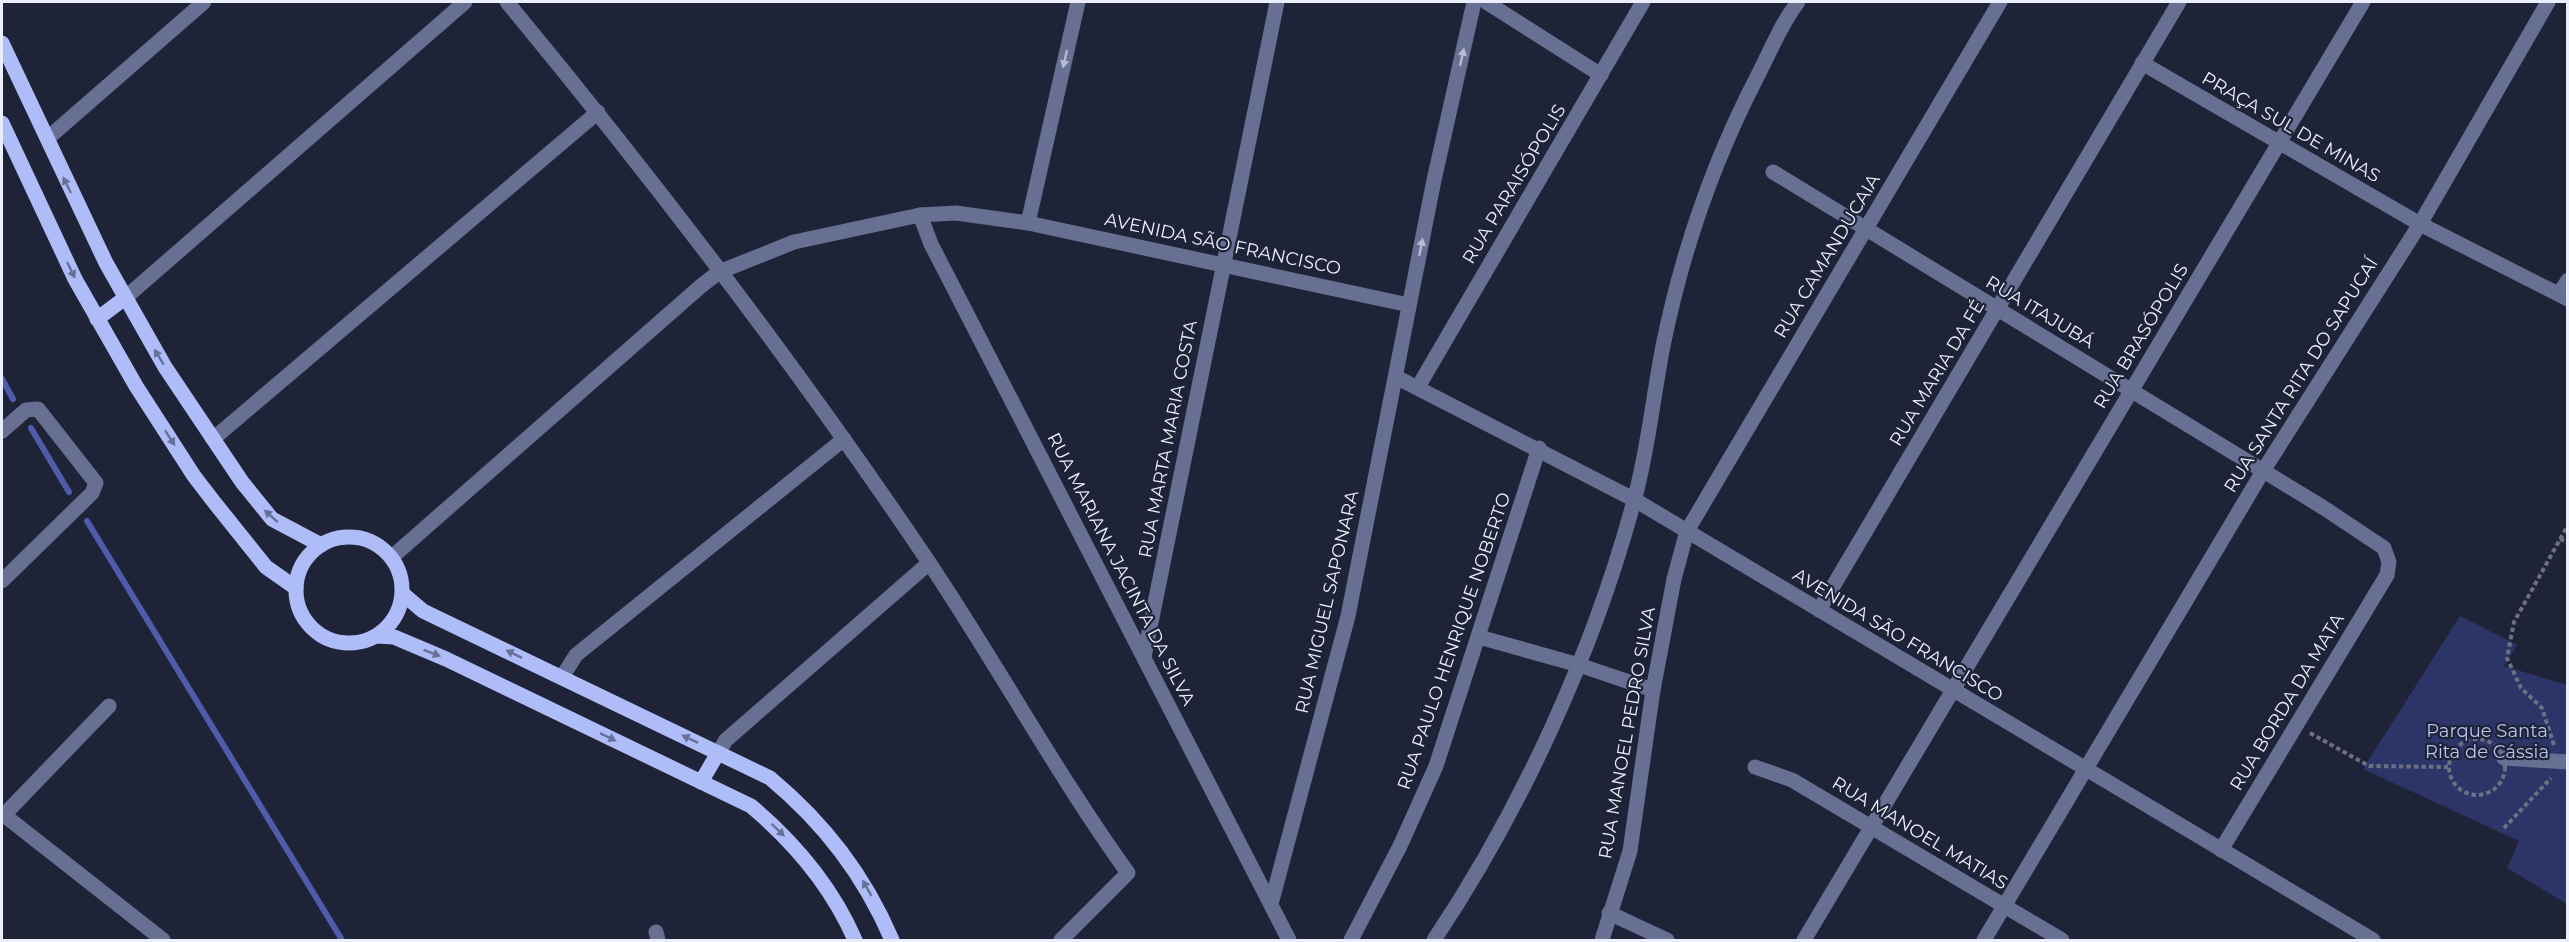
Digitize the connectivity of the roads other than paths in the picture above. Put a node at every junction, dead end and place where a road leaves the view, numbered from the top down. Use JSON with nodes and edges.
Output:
{"nodes":[{"id":1,"x":204,"y":2,"type":"edge"},
{"id":2,"x":465,"y":2,"type":"edge"},
{"id":3,"x":507,"y":2,"type":"edge"},
{"id":4,"x":1078,"y":2,"type":"edge"},
{"id":5,"x":1277,"y":2,"type":"edge"},
{"id":6,"x":1474,"y":2,"type":"edge"},
{"id":7,"x":1486,"y":2,"type":"edge"},
{"id":8,"x":1643,"y":2,"type":"edge"},
{"id":9,"x":1798,"y":2,"type":"edge"},
{"id":10,"x":2000,"y":2,"type":"edge"},
{"id":11,"x":2363,"y":2,"type":"edge"},
{"id":12,"x":2548,"y":2,"type":"edge"},
{"id":13,"x":2172,"y":4,"type":"edge"},
{"id":14,"x":2,"y":43,"type":"edge"},
{"id":15,"x":2142,"y":63,"type":"junction"},
{"id":16,"x":1601,"y":75,"type":"junction"},
{"id":17,"x":598,"y":112,"type":"junction"},
{"id":18,"x":2,"y":123,"type":"edge"},
{"id":19,"x":48,"y":138,"type":"junction"},
{"id":20,"x":2280,"y":141,"type":"junction"},
{"id":21,"x":1773,"y":172,"type":"dead end"},
{"id":22,"x":920,"y":215,"type":"junction"},
{"id":23,"x":1028,"y":223,"type":"junction"},
{"id":24,"x":2420,"y":224,"type":"junction"},
{"id":25,"x":1866,"y":228,"type":"junction"},
{"id":26,"x":1224,"y":263,"type":"junction"},
{"id":27,"x":719,"y":272,"type":"junction"},
{"id":28,"x":2568,"y":280,"type":"edge"},
{"id":29,"x":2563,"y":297,"type":"edge"},
{"id":30,"x":125,"y":298,"type":"junction"},
{"id":31,"x":1409,"y":305,"type":"junction"},
{"id":32,"x":1998,"y":309,"type":"junction"},
{"id":33,"x":97,"y":319,"type":"junction"},
{"id":34,"x":1396,"y":377,"type":"junction"},
{"id":35,"x":1418,"y":387,"type":"junction"},
{"id":36,"x":2131,"y":391,"type":"junction"},
{"id":37,"x":2,"y":431,"type":"edge"},
{"id":38,"x":844,"y":438,"type":"junction"},
{"id":39,"x":213,"y":439,"type":"junction"},
{"id":40,"x":1539,"y":448,"type":"junction"},
{"id":41,"x":2263,"y":471,"type":"junction"},
{"id":42,"x":1635,"y":500,"type":"junction"},
{"id":43,"x":1687,"y":531,"type":"junction"},
{"id":44,"x":321,"y":545,"type":"junction"},
{"id":45,"x":392,"y":557,"type":"junction"},
{"id":46,"x":929,"y":563,"type":"junction"},
{"id":47,"x":2387,"y":575,"type":"joint"},
{"id":48,"x":2,"y":581,"type":"edge"},
{"id":49,"x":296,"y":588,"type":"junction"},
{"id":50,"x":403,"y":594,"type":"junction"},
{"id":51,"x":1819,"y":610,"type":"junction"},
{"id":52,"x":377,"y":636,"type":"junction"},
{"id":53,"x":1479,"y":637,"type":"junction"},
{"id":54,"x":1144,"y":657,"type":"junction"},
{"id":55,"x":1579,"y":665,"type":"junction"},
{"id":56,"x":562,"y":677,"type":"junction"},
{"id":57,"x":1653,"y":690,"type":"junction"},
{"id":58,"x":1953,"y":690,"type":"junction"},
{"id":59,"x":109,"y":706,"type":"dead end"},
{"id":60,"x":718,"y":753,"type":"junction"},
{"id":61,"x":2504,"y":758,"type":"road end"},
{"id":62,"x":2567,"y":762,"type":"edge"},
{"id":63,"x":1755,"y":767,"type":"dead end"},
{"id":64,"x":2086,"y":769,"type":"junction"},
{"id":65,"x":701,"y":782,"type":"junction"},
{"id":66,"x":3,"y":816,"type":"edge"},
{"id":67,"x":1871,"y":827,"type":"junction"},
{"id":68,"x":2221,"y":850,"type":"junction"},
{"id":69,"x":1271,"y":904,"type":"junction"},
{"id":70,"x":2005,"y":906,"type":"junction"},
{"id":71,"x":1609,"y":913,"type":"junction"},
{"id":72,"x":2353,"y":935,"type":"edge"},
{"id":73,"x":163,"y":940,"type":"edge"},
{"id":74,"x":855,"y":940,"type":"edge"},
{"id":75,"x":892,"y":940,"type":"edge"},
{"id":76,"x":1060,"y":940,"type":"edge"},
{"id":77,"x":1289,"y":940,"type":"edge"},
{"id":78,"x":1351,"y":940,"type":"edge"},
{"id":79,"x":1434,"y":940,"type":"edge"},
{"id":80,"x":1602,"y":940,"type":"edge"},
{"id":81,"x":1667,"y":940,"type":"edge"},
{"id":82,"x":1804,"y":940,"type":"edge"},
{"id":83,"x":1984,"y":940,"type":"edge"},
{"id":84,"x":2062,"y":940,"type":"edge"},
{"id":85,"x":2373,"y":940,"type":"edge"}],
"edges":[{"from":1,"to":19,"type":"street"},
{"from":2,"to":30,"type":"street"},
{"from":3,"to":17,"type":"street"},
{"from":4,"to":23,"type":"street","one_way":true},
{"from":5,"to":26,"type":"street","name":"RUA MARTA MARIA COSTA"},
{"from":31,"to":6,"type":"street","name":"RUA MIGUEL SAPONARA","one_way":true},
{"from":7,"to":16,"type":"street"},
{"from":8,"to":16,"type":"street","name":"RUA PARAISÓPOLIS"},
{"from":9,"to":42,"type":"street"},
{"from":10,"to":25,"type":"street","name":"RUA CAMANDUCAIA"},
{"from":11,"to":20,"type":"street","name":"RUA BRASÓPOLIS"},
{"from":12,"to":24,"type":"street","name":"RUA SANTA RITA DO SAPUCAÍ"},
{"from":13,"to":15,"type":"street","name":"RUA MARIA DA FÉ"},
{"from":14,"to":19,"type":"main road"},
{"from":15,"to":20,"type":"street","name":"PRAÇA SUL DE MINAS"},
{"from":15,"to":32,"type":"street","name":"RUA MARIA DA FÉ"},
{"from":16,"to":35,"type":"street","name":"RUA PARAISÓPOLIS"},
{"from":17,"to":27,"type":"street"},
{"from":17,"to":39,"type":"street"},
{"from":18,"to":33,"type":"main road","one_way":true},
{"from":30,"to":19,"type":"main road","one_way":true},
{"from":20,"to":24,"type":"street","name":"PRAÇA SUL DE MINAS"},
{"from":20,"to":36,"type":"street","name":"RUA BRASÓPOLIS"},
{"from":21,"to":25,"type":"street","name":"RUA ITAJUBÁ"},
{"from":22,"to":23,"type":"street","name":"AVENIDA SÃO FRANCISCO"},
{"from":22,"to":27,"type":"street","name":"AVENIDA SÃO FRANCISCO"},
{"from":22,"to":54,"type":"street","name":"RUA MARIANA JACINTA DA SILVA"},
{"from":23,"to":26,"type":"street","name":"AVENIDA SÃO FRANCISCO"},
{"from":24,"to":29,"type":"street","name":"PRAÇA SUL DE MINAS"},
{"from":24,"to":41,"type":"street","name":"RUA SANTA RITA DO SAPUCAÍ"},
{"from":25,"to":32,"type":"street","name":"RUA ITAJUBÁ"},
{"from":25,"to":43,"type":"street","name":"RUA CAMANDUCAIA"},
{"from":26,"to":31,"type":"street","name":"AVENIDA SÃO FRANCISCO"},
{"from":26,"to":54,"type":"street","name":"RUA MARTA MARIA COSTA"},
{"from":27,"to":38,"type":"street"},
{"from":27,"to":45,"type":"street","name":"AVENIDA SÃO FRANCISCO"},
{"from":28,"to":29,"type":"street"},
{"from":30,"to":33,"type":"main road"},
{"from":39,"to":30,"type":"main road","one_way":true},
{"from":31,"to":34,"type":"street","name":"RUA MIGUEL SAPONARA"},
{"from":32,"to":36,"type":"street","name":"RUA ITAJUBÁ"},
{"from":32,"to":51,"type":"street","name":"RUA MARIA DA FÉ"},
{"from":33,"to":49,"type":"main road","one_way":true},
{"from":34,"to":35,"type":"street","name":"AVENIDA SÃO FRANCISCO"},
{"from":34,"to":69,"type":"street","name":"RUA MIGUEL SAPONARA"},
{"from":35,"to":40,"type":"street","name":"AVENIDA SÃO FRANCISCO"},
{"from":36,"to":41,"type":"street","name":"RUA ITAJUBÁ"},
{"from":36,"to":58,"type":"street","name":"RUA BRASÓPOLIS"},
{"from":37,"to":48,"type":"street"},
{"from":38,"to":46,"type":"street"},
{"from":38,"to":56,"type":"street"},
{"from":44,"to":39,"type":"main road","one_way":true},
{"from":40,"to":42,"type":"street","name":"AVENIDA SÃO FRANCISCO"},
{"from":40,"to":53,"type":"street","name":"RUA PAULO HENRIQUE NOBERTO"},
{"from":41,"to":47,"type":"street","name":"RUA ITAJUBÁ"},
{"from":41,"to":64,"type":"street","name":"RUA SANTA RITA DO SAPUCAÍ"},
{"from":42,"to":43,"type":"street","name":"AVENIDA SÃO FRANCISCO"},
{"from":42,"to":55,"type":"street"},
{"from":43,"to":51,"type":"street","name":"AVENIDA SÃO FRANCISCO"},
{"from":43,"to":57,"type":"street","name":"RUA MANOEL PEDRO SILVA"},
{"from":44,"to":45,"type":"main road"},
{"from":44,"to":49,"type":"main road"},
{"from":45,"to":50,"type":"main road"},
{"from":46,"to":60,"type":"street"},
{"from":46,"to":76,"type":"street"},
{"from":47,"to":68,"type":"street","name":"RUA BORDA DA MATA"},
{"from":49,"to":52,"type":"main road"},
{"from":50,"to":52,"type":"main road"},
{"from":56,"to":50,"type":"main road","one_way":true},
{"from":51,"to":58,"type":"street","name":"AVENIDA SÃO FRANCISCO"},
{"from":52,"to":65,"type":"main road","one_way":true},
{"from":53,"to":55,"type":"street"},
{"from":53,"to":78,"type":"street","name":"RUA PAULO HENRIQUE NOBERTO"},
{"from":54,"to":69,"type":"street","name":"RUA MARIANA JACINTA DA SILVA"},
{"from":55,"to":57,"type":"street"},
{"from":55,"to":79,"type":"street"},
{"from":60,"to":56,"type":"main road","one_way":true},
{"from":57,"to":71,"type":"street","name":"RUA MANOEL PEDRO SILVA"},
{"from":58,"to":64,"type":"street","name":"AVENIDA SÃO FRANCISCO"},
{"from":58,"to":67,"type":"street","name":"RUA BRASÓPOLIS"},
{"from":59,"to":66,"type":"street"},
{"from":60,"to":65,"type":"main road"},
{"from":75,"to":60,"type":"main road","one_way":true},
{"from":61,"to":62,"type":"street"},
{"from":63,"to":67,"type":"street","name":"RUA MANOEL MATIAS"},
{"from":64,"to":68,"type":"street","name":"AVENIDA SÃO FRANCISCO"},
{"from":64,"to":70,"type":"street","name":"RUA SANTA RITA DO SAPUCAÍ"},
{"from":65,"to":74,"type":"main road","one_way":true},
{"from":66,"to":73,"type":"street"},
{"from":67,"to":70,"type":"street","name":"RUA MANOEL MATIAS"},
{"from":67,"to":82,"type":"street","name":"RUA BRASÓPOLIS"},
{"from":68,"to":72,"type":"street","name":"AVENIDA SÃO FRANCISCO"},
{"from":69,"to":77,"type":"street","name":"RUA MARIANA JACINTA DA SILVA"},
{"from":70,"to":83,"type":"street","name":"RUA SANTA RITA DO SAPUCAÍ"},
{"from":70,"to":84,"type":"street","name":"RUA MANOEL MATIAS"},
{"from":71,"to":80,"type":"street","name":"RUA MANOEL PEDRO SILVA"},
{"from":71,"to":81,"type":"street"},
{"from":72,"to":85,"type":"street","name":"AVENIDA SÃO FRANCISCO"}]}
